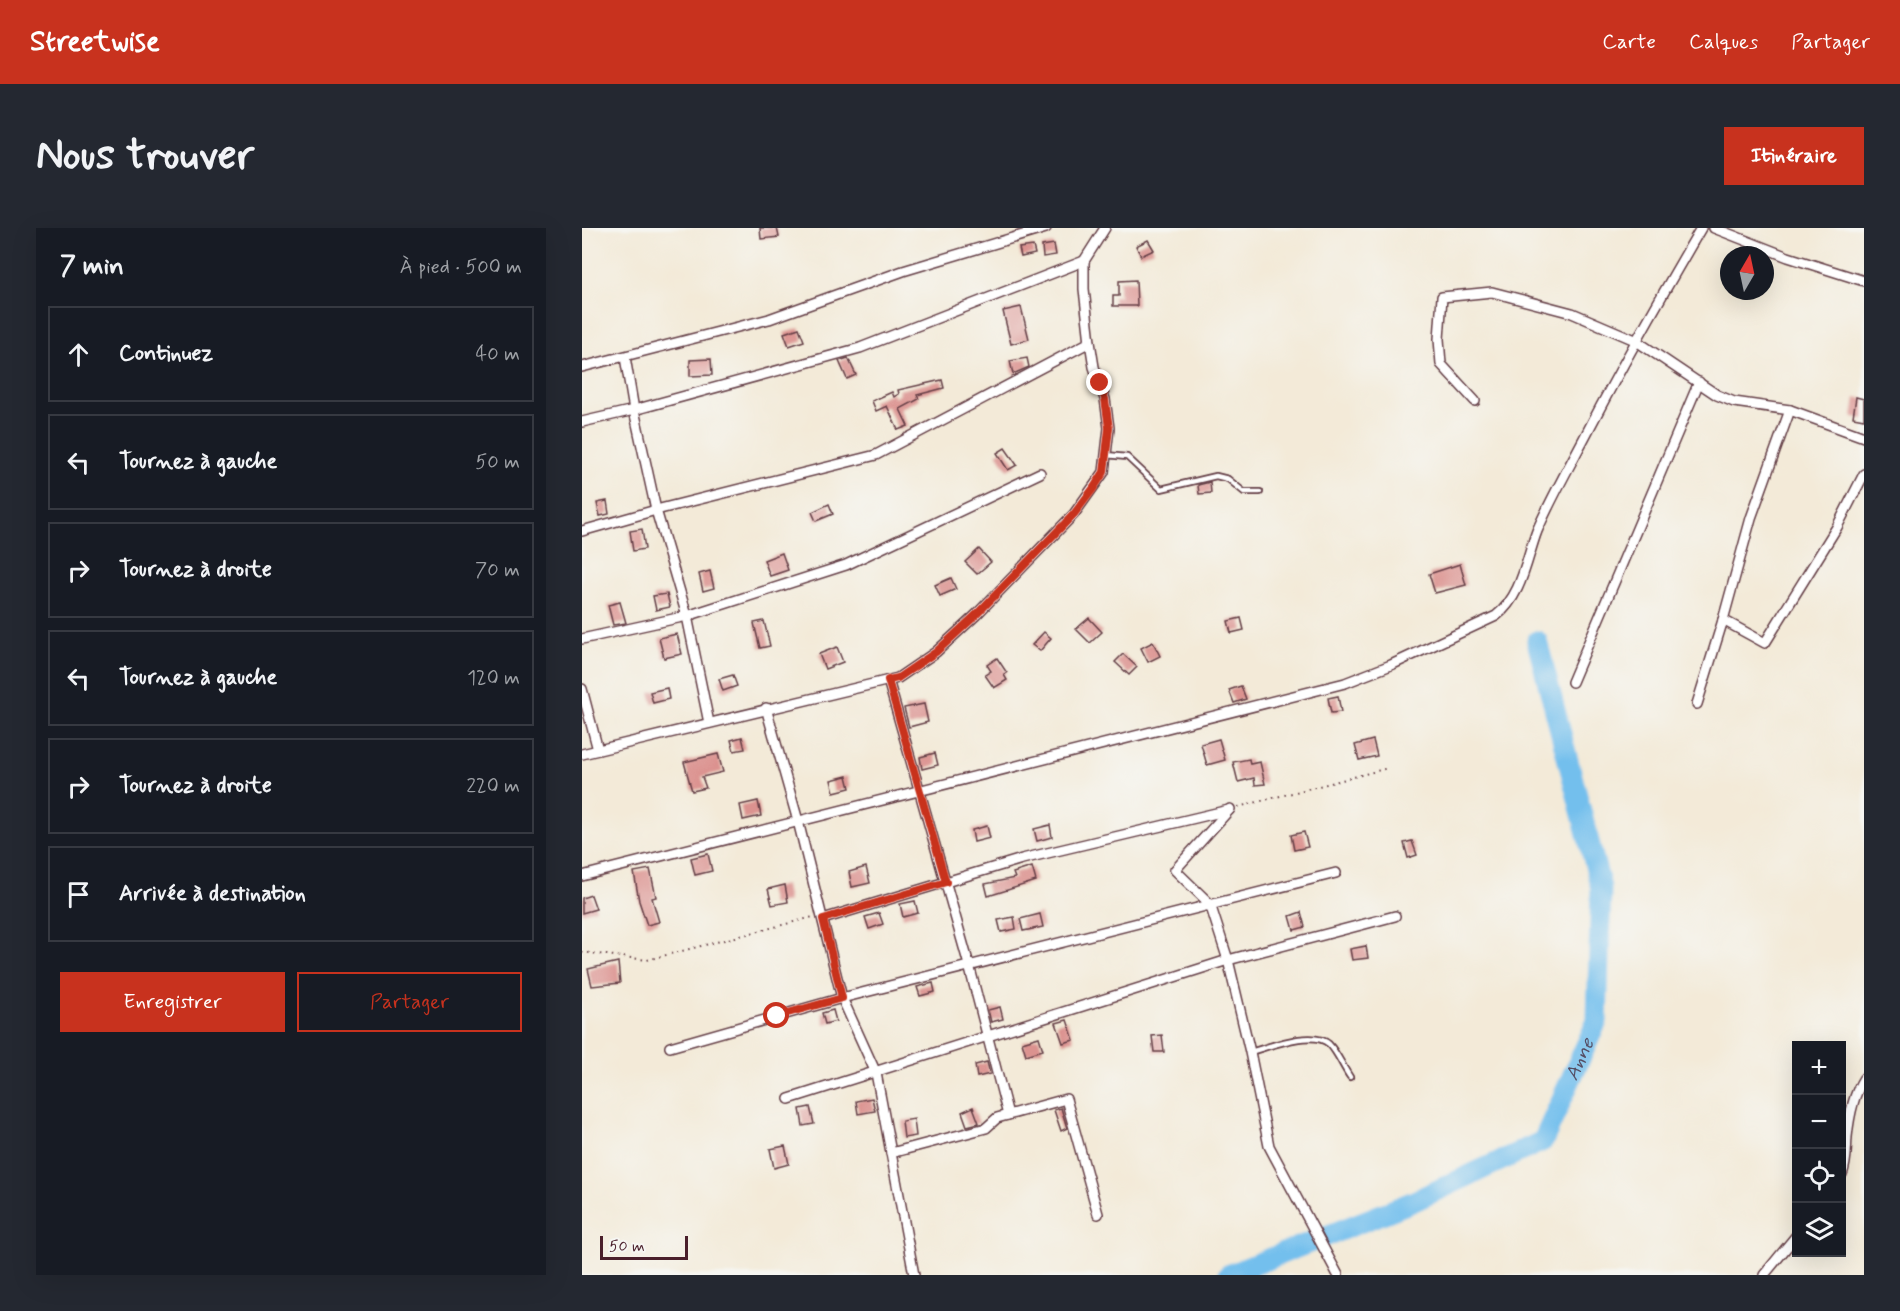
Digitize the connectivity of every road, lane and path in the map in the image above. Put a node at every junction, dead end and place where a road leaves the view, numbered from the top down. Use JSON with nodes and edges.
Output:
{"nodes":[{"id":1,"x":1046,"y":228,"type":"edge"},
{"id":2,"x":1105,"y":228,"type":"edge"},
{"id":3,"x":1701,"y":228,"type":"edge"},
{"id":4,"x":1714,"y":228,"type":"edge"},
{"id":5,"x":1084,"y":261,"type":"junction"},
{"id":6,"x":1864,"y":281,"type":"edge"},
{"id":7,"x":1635,"y":340,"type":"junction"},
{"id":8,"x":1090,"y":342,"type":"junction"},
{"id":9,"x":625,"y":357,"type":"junction"},
{"id":10,"x":582,"y":367,"type":"edge"},
{"id":11,"x":1699,"y":382,"type":"junction"},
{"id":12,"x":1475,"y":401,"type":"dead end"},
{"id":13,"x":634,"y":410,"type":"junction"},
{"id":14,"x":1790,"y":410,"type":"junction"},
{"id":15,"x":582,"y":422,"type":"edge"},
{"id":16,"x":1864,"y":437,"type":"edge"},
{"id":17,"x":1106,"y":455,"type":"junction"},
{"id":18,"x":1040,"y":472,"type":"dead end"},
{"id":19,"x":1864,"y":474,"type":"edge"},
{"id":20,"x":1260,"y":492,"type":"dead end"},
{"id":21,"x":656,"y":510,"type":"junction"},
{"id":22,"x":582,"y":531,"type":"edge"},
{"id":23,"x":687,"y":616,"type":"junction"},
{"id":24,"x":1724,"y":620,"type":"junction"},
{"id":25,"x":582,"y":639,"type":"edge"},
{"id":26,"x":888,"y":680,"type":"junction"},
{"id":27,"x":1572,"y":682,"type":"dead end"},
{"id":28,"x":582,"y":689,"type":"edge"},
{"id":29,"x":1697,"y":704,"type":"dead end"},
{"id":30,"x":766,"y":708,"type":"junction"},
{"id":31,"x":709,"y":723,"type":"junction"},
{"id":32,"x":598,"y":750,"type":"junction"},
{"id":33,"x":582,"y":754,"type":"edge"},
{"id":34,"x":1388,"y":768,"type":"dead end"},
{"id":35,"x":920,"y":791,"type":"junction"},
{"id":36,"x":1230,"y":809,"type":"junction"},
{"id":37,"x":798,"y":821,"type":"junction"},
{"id":38,"x":1336,"y":873,"type":"dead end"},
{"id":39,"x":582,"y":876,"type":"edge"},
{"id":40,"x":946,"y":882,"type":"junction"},
{"id":41,"x":1210,"y":904,"type":"junction"},
{"id":42,"x":1395,"y":916,"type":"dead end"},
{"id":43,"x":822,"y":917,"type":"junction"},
{"id":44,"x":582,"y":952,"type":"edge"},
{"id":45,"x":1228,"y":960,"type":"junction"},
{"id":46,"x":969,"y":965,"type":"junction"},
{"id":47,"x":842,"y":998,"type":"junction"},
{"id":48,"x":989,"y":1035,"type":"junction"},
{"id":49,"x":670,"y":1047,"type":"dead end"},
{"id":50,"x":1250,"y":1052,"type":"junction"},
{"id":51,"x":876,"y":1073,"type":"junction"},
{"id":52,"x":1350,"y":1077,"type":"dead end"},
{"id":53,"x":1864,"y":1078,"type":"edge"},
{"id":54,"x":789,"y":1099,"type":"dead end"},
{"id":55,"x":1008,"y":1115,"type":"junction"},
{"id":56,"x":891,"y":1153,"type":"junction"},
{"id":57,"x":1846,"y":1153,"type":"edge"},
{"id":58,"x":1098,"y":1214,"type":"dead end"},
{"id":59,"x":1792,"y":1242,"type":"edge"},
{"id":60,"x":914,"y":1275,"type":"edge"},
{"id":61,"x":1338,"y":1275,"type":"edge"},
{"id":62,"x":1764,"y":1275,"type":"edge"}],
"edges":[{"from":1,"to":9,"type":"street"},
{"from":2,"to":5,"type":"street"},
{"from":3,"to":7,"type":"street"},
{"from":4,"to":6,"type":"street"},
{"from":5,"to":8,"type":"street"},
{"from":5,"to":13,"type":"street"},
{"from":7,"to":11,"type":"street"},
{"from":7,"to":12,"type":"street"},
{"from":7,"to":35,"type":"street"},
{"from":8,"to":17,"type":"street"},
{"from":8,"to":21,"type":"street"},
{"from":9,"to":10,"type":"street"},
{"from":9,"to":13,"type":"street"},
{"from":11,"to":14,"type":"street"},
{"from":11,"to":27,"type":"street"},
{"from":13,"to":15,"type":"street"},
{"from":13,"to":21,"type":"street"},
{"from":14,"to":16,"type":"street"},
{"from":14,"to":24,"type":"street"},
{"from":17,"to":20,"type":"lane"},
{"from":17,"to":26,"type":"street"},
{"from":18,"to":23,"type":"street"},
{"from":19,"to":24,"type":"street"},
{"from":21,"to":22,"type":"street"},
{"from":21,"to":23,"type":"street"},
{"from":23,"to":25,"type":"street"},
{"from":23,"to":31,"type":"street"},
{"from":24,"to":29,"type":"street"},
{"from":26,"to":30,"type":"street"},
{"from":26,"to":35,"type":"street"},
{"from":28,"to":32,"type":"street"},
{"from":30,"to":31,"type":"street"},
{"from":30,"to":37,"type":"street"},
{"from":31,"to":32,"type":"street"},
{"from":32,"to":33,"type":"street"},
{"from":34,"to":36,"type":"path"},
{"from":35,"to":37,"type":"street"},
{"from":35,"to":40,"type":"street"},
{"from":36,"to":40,"type":"street"},
{"from":36,"to":41,"type":"street"},
{"from":37,"to":39,"type":"street"},
{"from":37,"to":43,"type":"street"},
{"from":38,"to":41,"type":"street"},
{"from":40,"to":43,"type":"street"},
{"from":40,"to":46,"type":"street"},
{"from":41,"to":45,"type":"street"},
{"from":41,"to":46,"type":"street"},
{"from":42,"to":45,"type":"street"},
{"from":43,"to":44,"type":"path"},
{"from":43,"to":47,"type":"street"},
{"from":45,"to":48,"type":"street"},
{"from":45,"to":50,"type":"street"},
{"from":46,"to":47,"type":"street"},
{"from":46,"to":48,"type":"street"},
{"from":47,"to":49,"type":"street"},
{"from":47,"to":51,"type":"street"},
{"from":48,"to":51,"type":"street"},
{"from":48,"to":55,"type":"street"},
{"from":50,"to":52,"type":"lane"},
{"from":50,"to":61,"type":"street"},
{"from":51,"to":54,"type":"street"},
{"from":51,"to":56,"type":"street"},
{"from":53,"to":57,"type":"street"},
{"from":55,"to":56,"type":"street"},
{"from":55,"to":58,"type":"street"},
{"from":56,"to":60,"type":"street"},
{"from":59,"to":62,"type":"street"}]}
